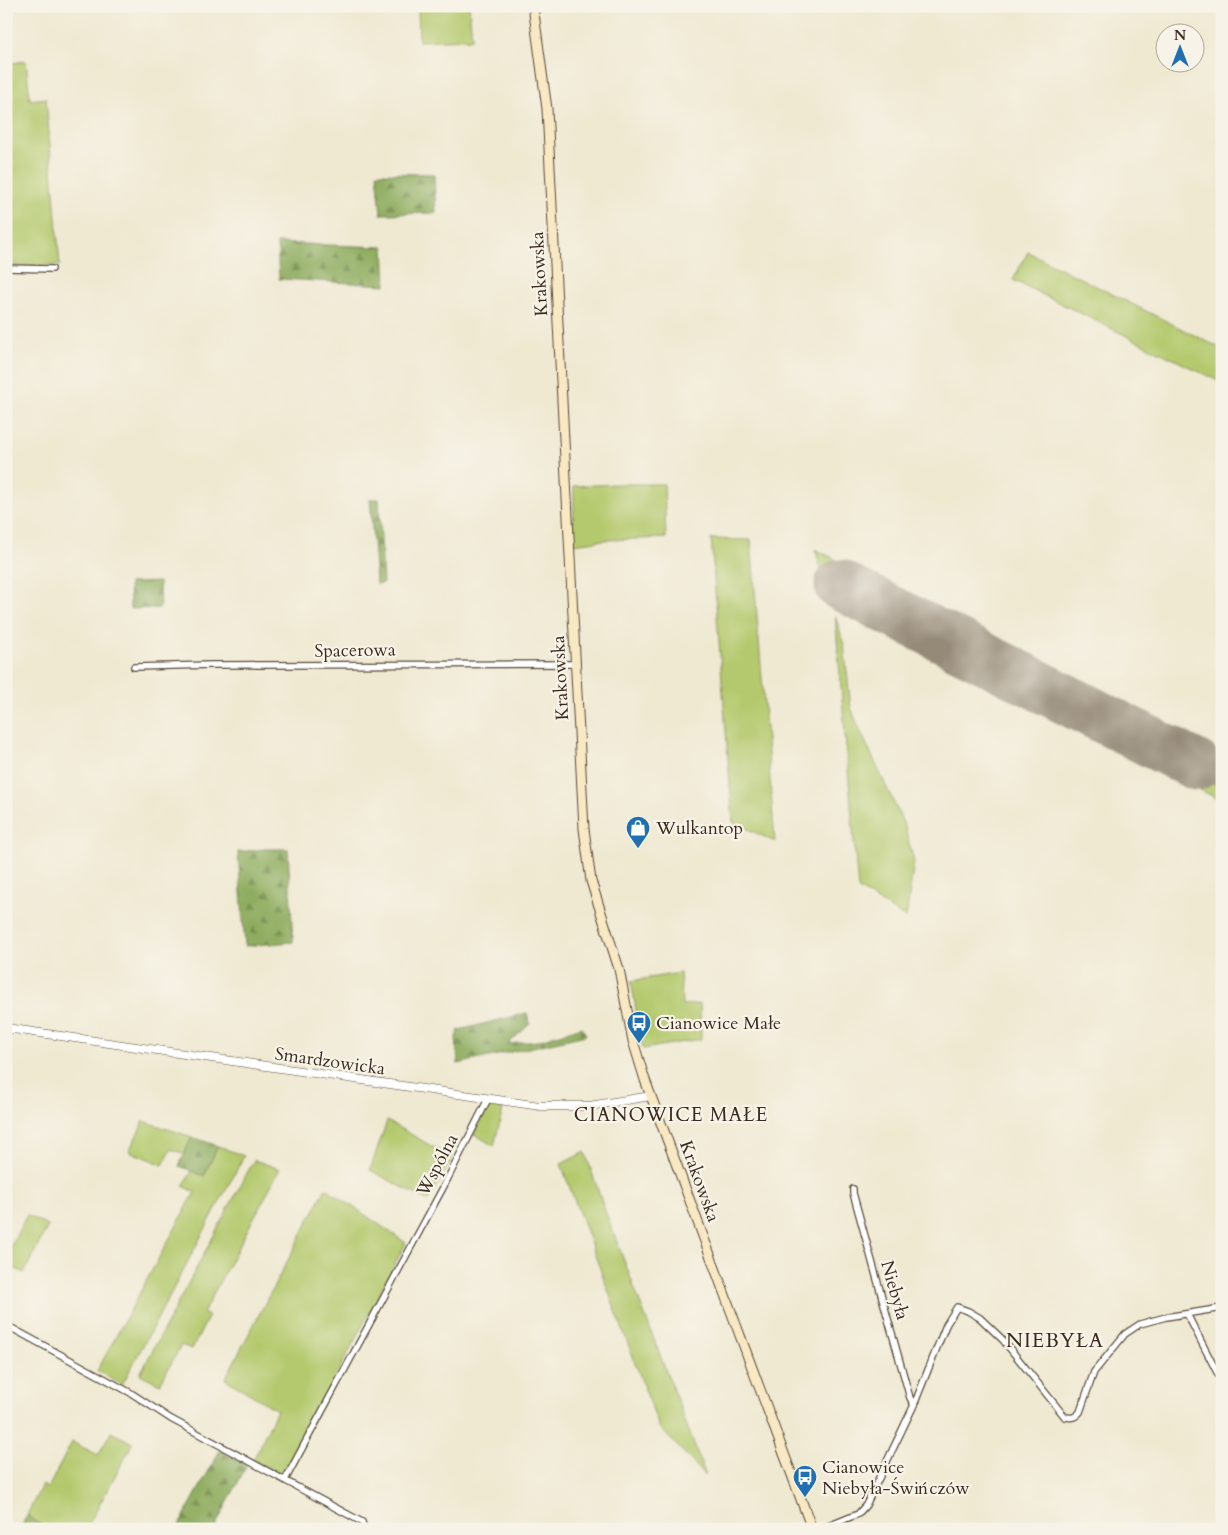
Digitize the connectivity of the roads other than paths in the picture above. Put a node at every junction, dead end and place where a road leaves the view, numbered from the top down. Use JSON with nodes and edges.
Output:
{"nodes":[{"id":1,"x":533,"y":6,"type":"edge"},
{"id":2,"x":6,"y":268,"type":"edge"},
{"id":3,"x":52,"y":269,"type":"dead end"},
{"id":4,"x":576,"y":664,"type":"junction"},
{"id":5,"x":134,"y":667,"type":"dead end"},
{"id":6,"x":6,"y":1028,"type":"edge"},
{"id":7,"x":650,"y":1096,"type":"junction"},
{"id":8,"x":488,"y":1099,"type":"junction"},
{"id":9,"x":853,"y":1189,"type":"dead end"},
{"id":10,"x":1222,"y":1308,"type":"edge"},
{"id":11,"x":1187,"y":1314,"type":"junction"},
{"id":12,"x":6,"y":1325,"type":"edge"},
{"id":13,"x":1222,"y":1382,"type":"edge"},
{"id":14,"x":914,"y":1405,"type":"junction"},
{"id":15,"x":285,"y":1480,"type":"junction"},
{"id":16,"x":364,"y":1529,"type":"edge"},
{"id":17,"x":812,"y":1529,"type":"edge"},
{"id":18,"x":821,"y":1529,"type":"edge"}],
"edges":[{"from":1,"to":4,"type":"main road","name":"Krakowska"},
{"from":2,"to":3,"type":"street"},
{"from":4,"to":5,"type":"street","name":"Spacerowa"},
{"from":4,"to":7,"type":"main road","name":"Krakowska"},
{"from":6,"to":8,"type":"street","name":"Smardzowicka"},
{"from":7,"to":8,"type":"street","name":"Smardzowicka"},
{"from":7,"to":17,"type":"main road","name":"Krakowska"},
{"from":8,"to":15,"type":"street","name":"Wspólna"},
{"from":9,"to":14,"type":"street","name":"Niebyła"},
{"from":10,"to":11,"type":"street"},
{"from":11,"to":13,"type":"street"},
{"from":11,"to":14,"type":"street"},
{"from":12,"to":15,"type":"street"},
{"from":14,"to":18,"type":"street"},
{"from":15,"to":16,"type":"street"}]}
